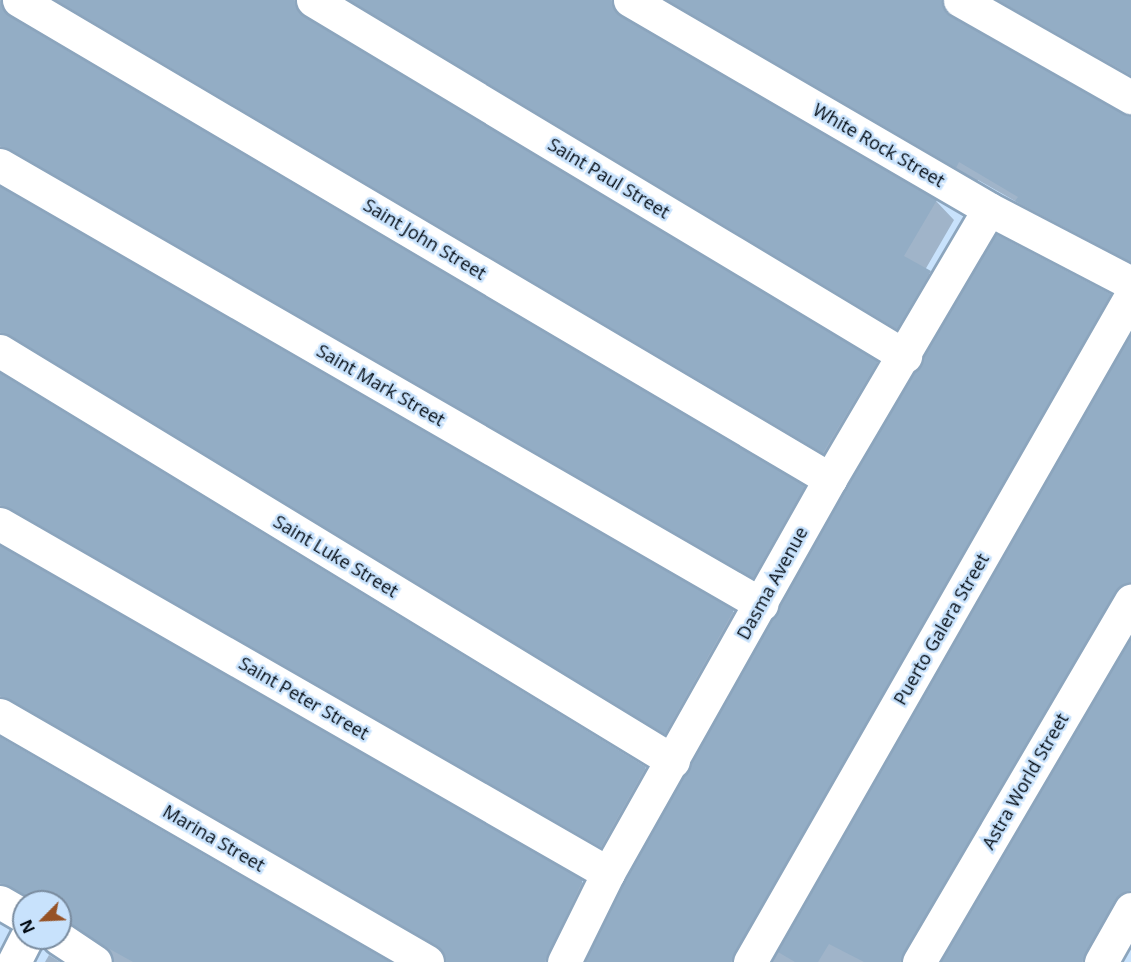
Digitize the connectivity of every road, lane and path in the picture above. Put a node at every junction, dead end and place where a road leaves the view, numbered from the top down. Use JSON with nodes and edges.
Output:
{"nodes":[{"id":1,"x":19,"y":0,"type":"edge"},
{"id":2,"x":313,"y":0,"type":"edge"},
{"id":3,"x":630,"y":0,"type":"edge"},
{"id":4,"x":960,"y":0,"type":"edge"},
{"id":5,"x":1131,"y":97,"type":"edge"},
{"id":6,"x":0,"y":165,"type":"edge"},
{"id":7,"x":989,"y":209,"type":"junction"},
{"id":8,"x":1131,"y":283,"type":"edge"},
{"id":9,"x":1131,"y":296,"type":"edge"},
{"id":10,"x":0,"y":351,"type":"edge"},
{"id":11,"x":905,"y":356,"type":"junction"},
{"id":12,"x":830,"y":479,"type":"junction"},
{"id":13,"x":0,"y":524,"type":"edge"},
{"id":14,"x":1131,"y":601,"type":"edge"},
{"id":15,"x":761,"y":604,"type":"junction"},
{"id":16,"x":0,"y":715,"type":"edge"},
{"id":17,"x":673,"y":761,"type":"junction"},
{"id":18,"x":608,"y":873,"type":"junction"},
{"id":19,"x":1131,"y":909,"type":"edge"},
{"id":20,"x":72,"y":947,"type":"edge"},
{"id":21,"x":95,"y":962,"type":"edge"},
{"id":22,"x":427,"y":962,"type":"edge"},
{"id":23,"x":564,"y":962,"type":"edge"},
{"id":24,"x":750,"y":962,"type":"edge"},
{"id":25,"x":918,"y":962,"type":"edge"},
{"id":26,"x":1101,"y":962,"type":"edge"}],
"edges":[{"from":1,"to":12,"type":"street","name":"Saint John Street"},
{"from":2,"to":11,"type":"street","name":"Saint Paul Street"},
{"from":3,"to":7,"type":"street","name":"White Rock Street"},
{"from":4,"to":5,"type":"street"},
{"from":6,"to":15,"type":"street","name":"Saint Mark Street"},
{"from":7,"to":8,"type":"street","name":"White Rock Street"},
{"from":7,"to":11,"type":"street","name":"Dasma Avenue"},
{"from":9,"to":24,"type":"street","name":"Puerto Galera Street"},
{"from":10,"to":17,"type":"street","name":"Saint Luke Street"},
{"from":11,"to":12,"type":"street","name":"Dasma Avenue"},
{"from":12,"to":15,"type":"street","name":"Dasma Avenue"},
{"from":13,"to":18,"type":"street","name":"Saint Peter Street"},
{"from":14,"to":25,"type":"street","name":"Astra World Street"},
{"from":15,"to":17,"type":"street","name":"Dasma Avenue"},
{"from":16,"to":22,"type":"street","name":"Marina Street"},
{"from":17,"to":18,"type":"street","name":"Dasma Avenue"},
{"from":18,"to":23,"type":"street","name":"Dasma Avenue"},
{"from":19,"to":26,"type":"street"},
{"from":20,"to":21,"type":"street"}]}
